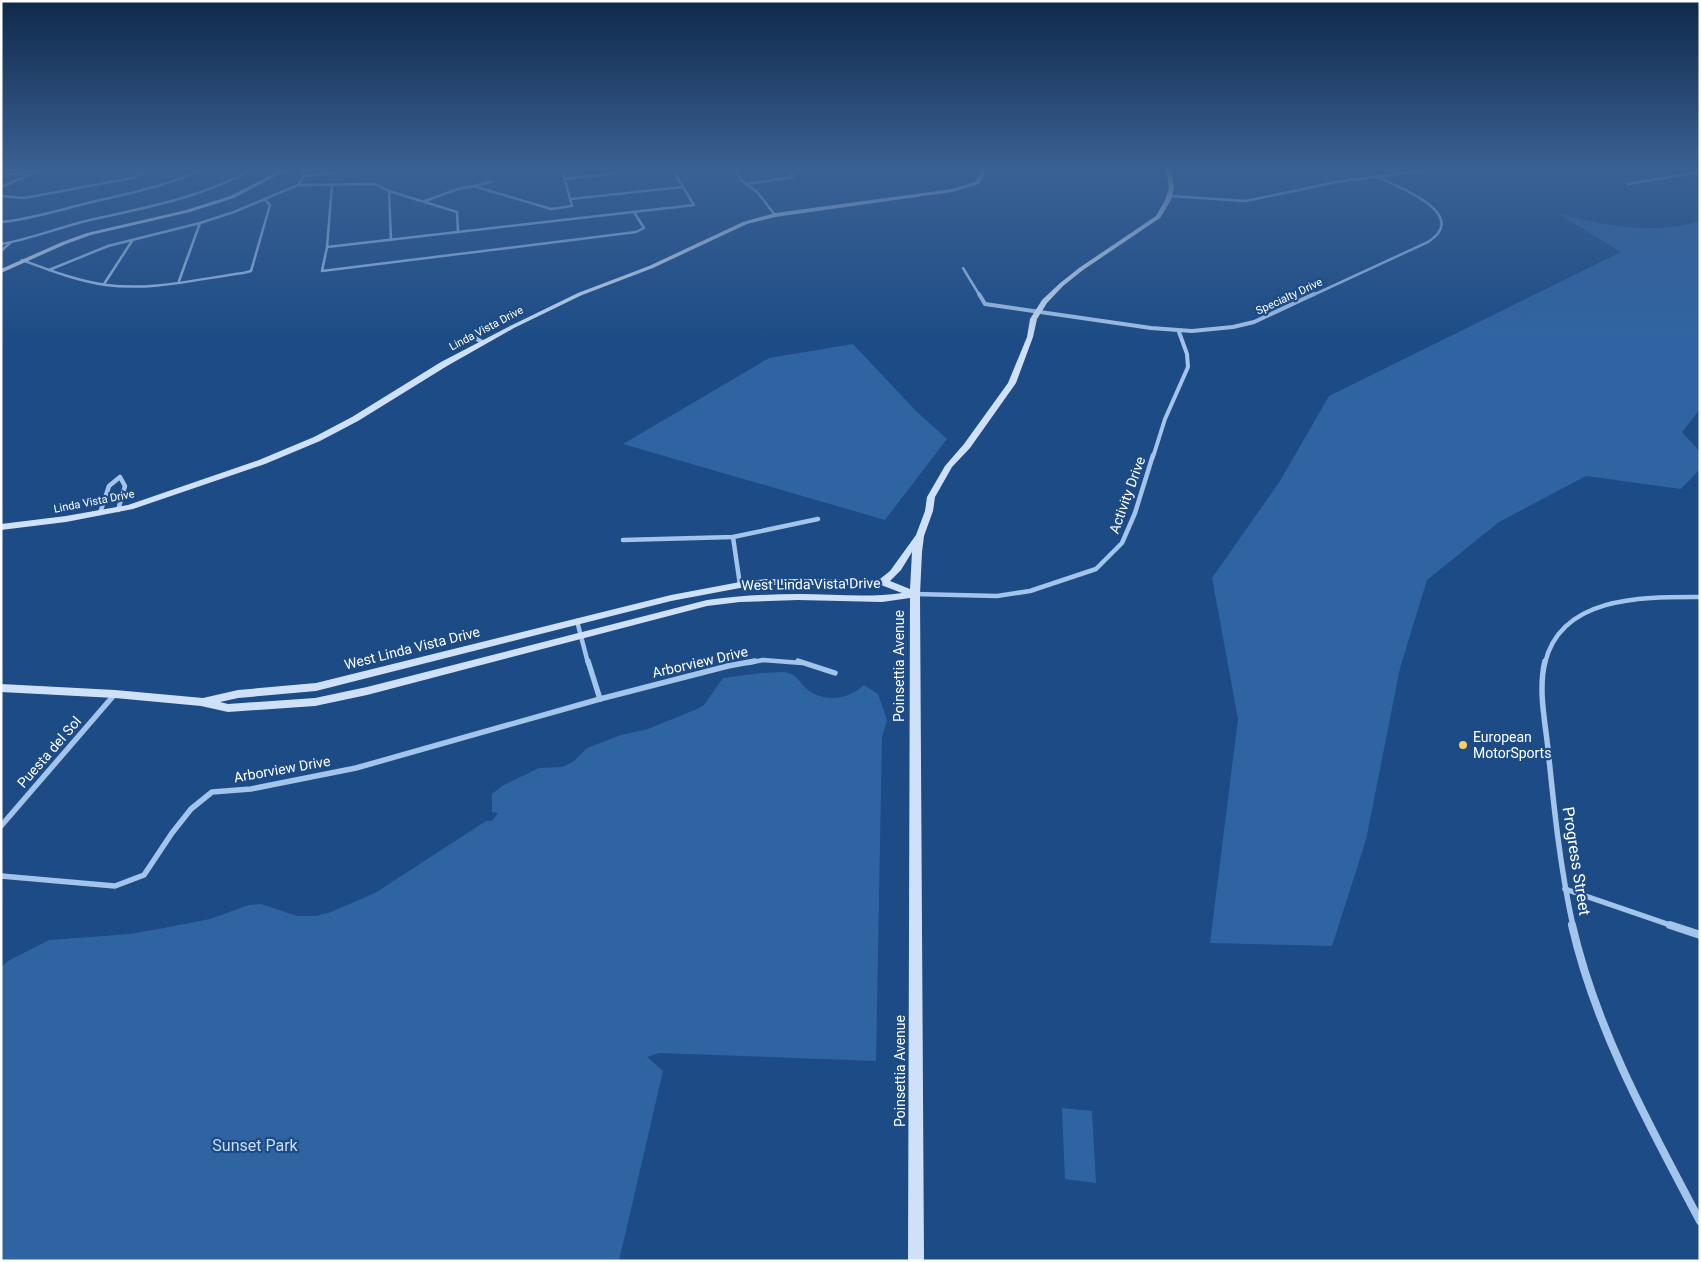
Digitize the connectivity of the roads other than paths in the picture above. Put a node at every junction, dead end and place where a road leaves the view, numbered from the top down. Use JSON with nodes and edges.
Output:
{"nodes":[{"id":1,"x":62,"y":228,"type":"edge"},
{"id":2,"x":115,"y":228,"type":"edge"},
{"id":3,"x":180,"y":228,"type":"edge"},
{"id":4,"x":198,"y":228,"type":"edge"},
{"id":5,"x":263,"y":228,"type":"edge"},
{"id":6,"x":329,"y":228,"type":"edge"},
{"id":7,"x":391,"y":228,"type":"edge"},
{"id":8,"x":458,"y":228,"type":"edge"},
{"id":9,"x":494,"y":228,"type":"edge"},
{"id":10,"x":644,"y":228,"type":"edge"},
{"id":11,"x":734,"y":228,"type":"edge"},
{"id":12,"x":1142,"y":228,"type":"edge"},
{"id":13,"x":1442,"y":228,"type":"edge"},
{"id":14,"x":458,"y":232,"type":"junction"},
{"id":15,"x":132,"y":240,"type":"junction"},
{"id":16,"x":391,"y":240,"type":"junction"},
{"id":17,"x":11,"y":243,"type":"junction"},
{"id":18,"x":1,"y":244,"type":"edge"},
{"id":19,"x":327,"y":248,"type":"junction"},
{"id":20,"x":1,"y":251,"type":"edge"},
{"id":21,"x":22,"y":260,"type":"junction"},
{"id":22,"x":963,"y":268,"type":"dead end"},
{"id":23,"x":49,"y":270,"type":"junction"},
{"id":24,"x":1,"y":271,"type":"edge"},
{"id":25,"x":179,"y":281,"type":"junction"},
{"id":26,"x":104,"y":284,"type":"junction"},
{"id":27,"x":1039,"y":311,"type":"junction"},
{"id":28,"x":1180,"y":332,"type":"junction"},
{"id":29,"x":472,"y":336,"type":"dead end"},
{"id":30,"x":482,"y":342,"type":"junction"},
{"id":31,"x":118,"y":510,"type":"junction"},
{"id":32,"x":100,"y":514,"type":"junction"},
{"id":33,"x":818,"y":519,"type":"dead end"},
{"id":34,"x":1,"y":527,"type":"edge"},
{"id":35,"x":920,"y":536,"type":"junction"},
{"id":36,"x":732,"y":537,"type":"junction"},
{"id":37,"x":623,"y":540,"type":"dead end"},
{"id":38,"x":882,"y":582,"type":"junction"},
{"id":39,"x":740,"y":585,"type":"junction"},
{"id":40,"x":915,"y":594,"type":"junction"},
{"id":41,"x":1700,"y":597,"type":"edge"},
{"id":42,"x":577,"y":621,"type":"junction"},
{"id":43,"x":580,"y":637,"type":"junction"},
{"id":44,"x":835,"y":673,"type":"dead end"},
{"id":45,"x":1,"y":688,"type":"edge"},
{"id":46,"x":115,"y":694,"type":"junction"},
{"id":47,"x":600,"y":699,"type":"junction"},
{"id":48,"x":201,"y":702,"type":"junction"},
{"id":49,"x":1,"y":826,"type":"edge"},
{"id":50,"x":1,"y":876,"type":"edge"},
{"id":51,"x":1565,"y":889,"type":"junction"},
{"id":52,"x":1700,"y":935,"type":"edge"},
{"id":53,"x":1700,"y":1221,"type":"edge"},
{"id":54,"x":916,"y":1261,"type":"edge"}],
"edges":[{"from":1,"to":17,"type":"street"},
{"from":2,"to":21,"type":"main road"},
{"from":3,"to":15,"type":"street"},
{"from":4,"to":25,"type":"street"},
{"from":5,"to":25,"type":"street"},
{"from":6,"to":19,"type":"street"},
{"from":7,"to":16,"type":"street"},
{"from":8,"to":14,"type":"street"},
{"from":9,"to":14,"type":"street"},
{"from":10,"to":19,"type":"street"},
{"from":11,"to":30,"type":"main road","name":"Linda Vista Drive"},
{"from":12,"to":27,"type":"main road","name":"Poinsettia Avenue"},
{"from":13,"to":28,"type":"street","name":"Specialty Drive"},
{"from":14,"to":16,"type":"street"},
{"from":15,"to":23,"type":"street"},
{"from":15,"to":26,"type":"street"},
{"from":16,"to":19,"type":"street"},
{"from":17,"to":18,"type":"street"},
{"from":17,"to":20,"type":"street"},
{"from":21,"to":23,"type":"street"},
{"from":21,"to":24,"type":"main road"},
{"from":22,"to":27,"type":"street","name":"Specialty Drive"},
{"from":23,"to":26,"type":"street"},
{"from":25,"to":26,"type":"street"},
{"from":27,"to":28,"type":"street","name":"Specialty Drive"},
{"from":27,"to":35,"type":"main road","name":"Poinsettia Avenue"},
{"from":28,"to":40,"type":"street","name":"Activity Drive"},
{"from":29,"to":30,"type":"street"},
{"from":30,"to":31,"type":"main road","name":"Linda Vista Drive"},
{"from":31,"to":32,"type":"main road","name":"Linda Vista Drive"},
{"from":31,"to":32,"type":"street"},
{"from":32,"to":34,"type":"main road","name":"Linda Vista Drive"},
{"from":33,"to":36,"type":"street"},
{"from":35,"to":38,"type":"main road"},
{"from":35,"to":40,"type":"main road","name":"Poinsettia Avenue"},
{"from":36,"to":37,"type":"street"},
{"from":36,"to":39,"type":"street"},
{"from":38,"to":39,"type":"main road","name":"West Linda Vista Drive"},
{"from":38,"to":40,"type":"main road","name":"West Linda Vista Drive"},
{"from":39,"to":42,"type":"main road","name":"West Linda Vista Drive"},
{"from":40,"to":43,"type":"main road","name":"West Linda Vista Drive"},
{"from":40,"to":54,"type":"main road","name":"Poinsettia Avenue"},
{"from":41,"to":51,"type":"street","name":"Progress Street"},
{"from":42,"to":43,"type":"street"},
{"from":42,"to":48,"type":"main road","name":"West Linda Vista Drive"},
{"from":43,"to":47,"type":"street"},
{"from":43,"to":48,"type":"main road","name":"West Linda Vista Drive"},
{"from":44,"to":47,"type":"street","name":"Arborview Drive"},
{"from":45,"to":46,"type":"main road","name":"West Linda Vista Drive"},
{"from":46,"to":48,"type":"main road","name":"West Linda Vista Drive"},
{"from":46,"to":49,"type":"street","name":"Puesta del Sol"},
{"from":47,"to":50,"type":"street","name":"Arborview Drive"},
{"from":51,"to":52,"type":"street"},
{"from":51,"to":53,"type":"street","name":"Progress Street"}]}
